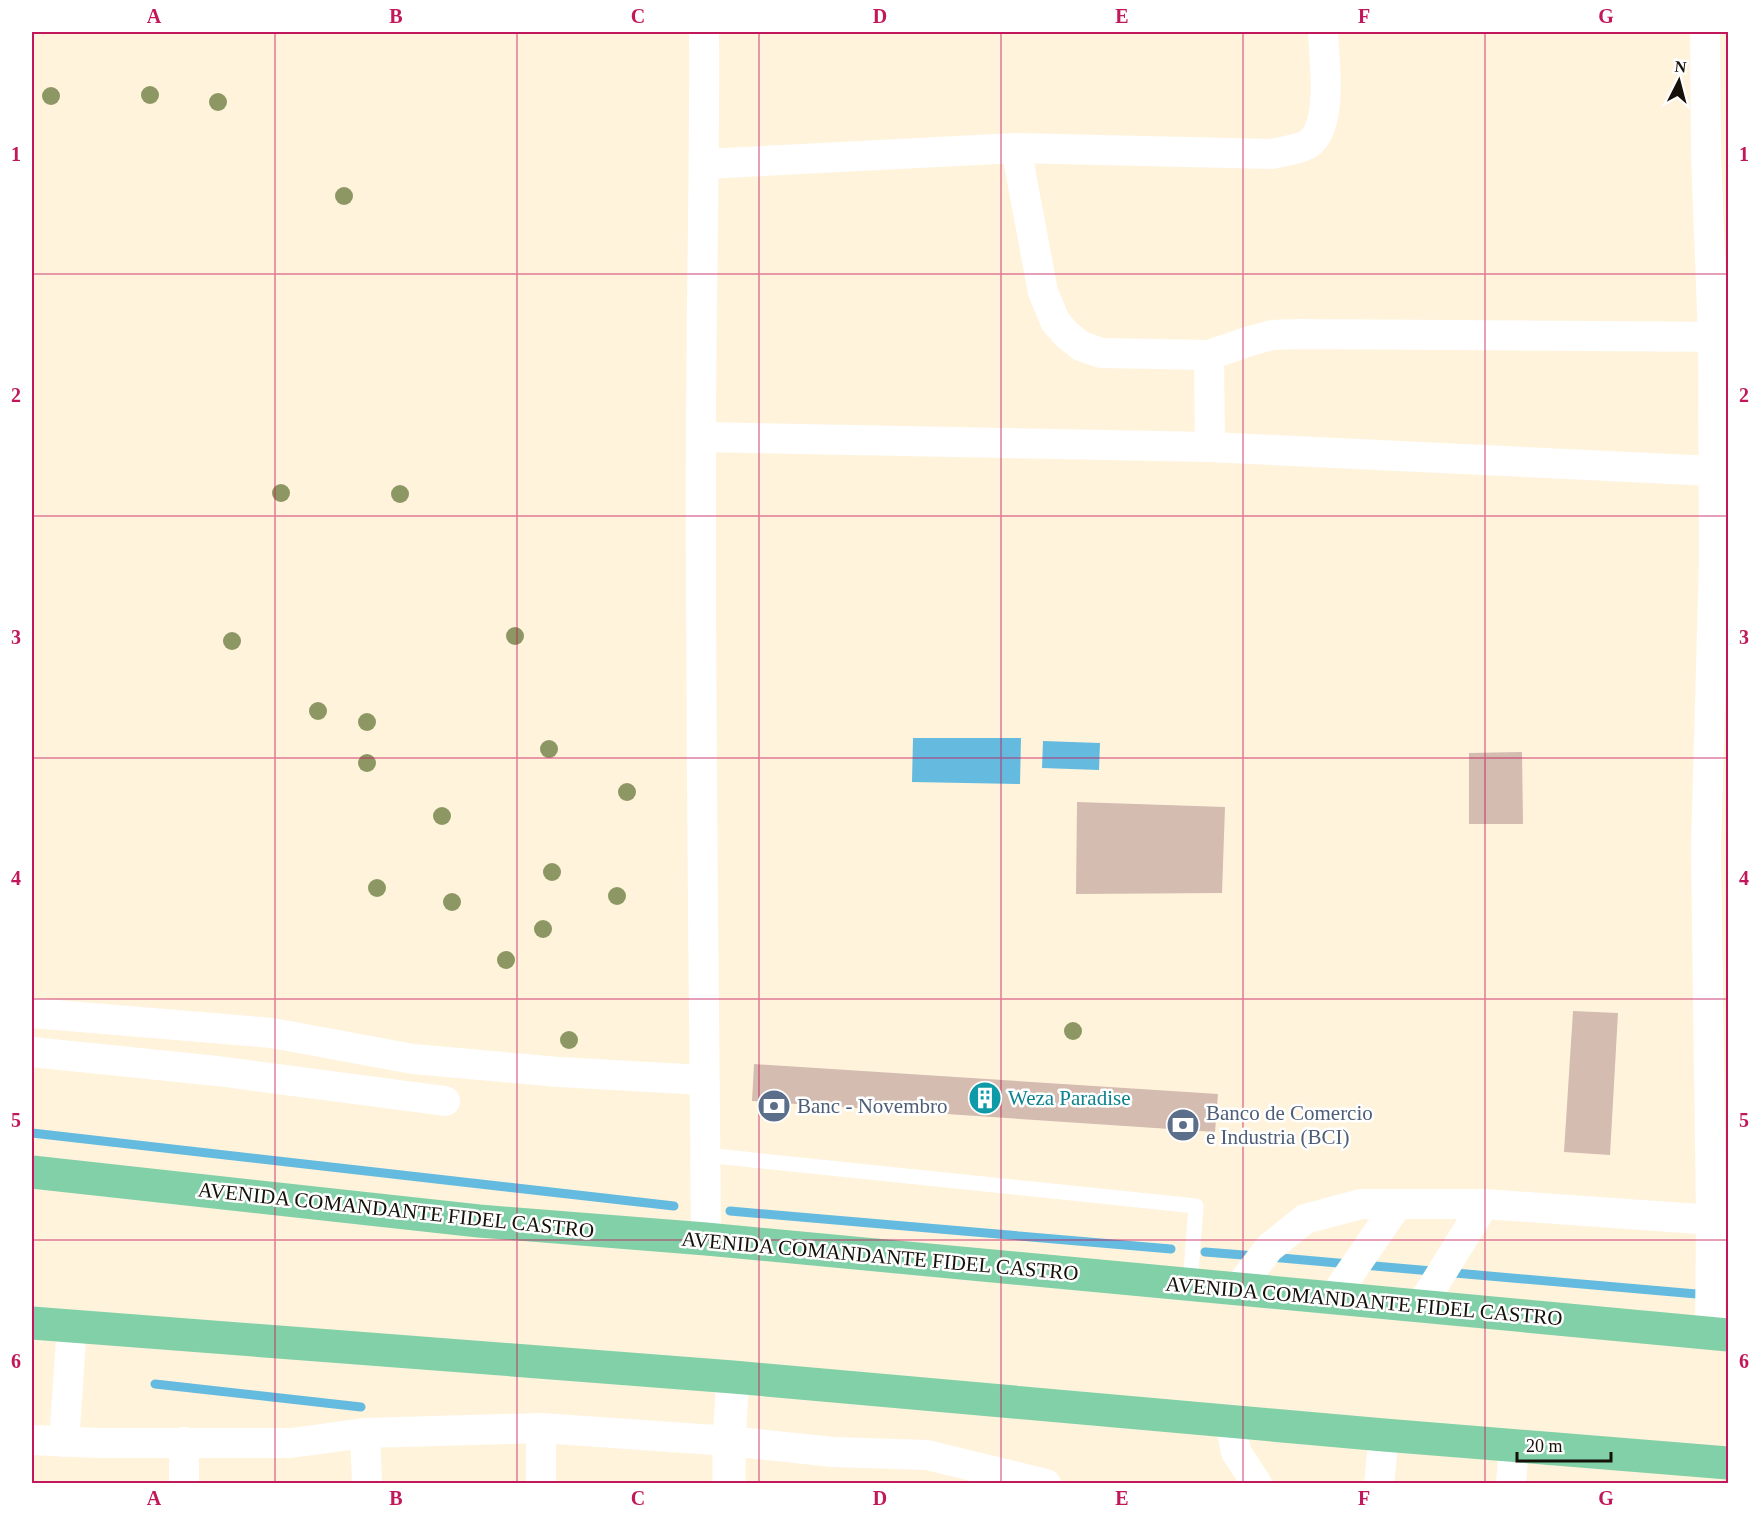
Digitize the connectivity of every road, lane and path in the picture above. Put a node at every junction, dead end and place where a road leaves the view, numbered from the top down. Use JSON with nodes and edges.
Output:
{"nodes":[{"id":1,"x":704,"y":32,"type":"edge"},
{"id":2,"x":1323,"y":32,"type":"edge"},
{"id":3,"x":1705,"y":32,"type":"edge"},
{"id":4,"x":1016,"y":148,"type":"junction"},
{"id":5,"x":1717,"y":154,"type":"edge"},
{"id":6,"x":705,"y":164,"type":"junction"},
{"id":7,"x":1721,"y":337,"type":"edge"},
{"id":8,"x":1209,"y":355,"type":"junction"},
{"id":9,"x":701,"y":437,"type":"junction"},
{"id":10,"x":1210,"y":447,"type":"junction"},
{"id":11,"x":1713,"y":471,"type":"junction"},
{"id":12,"x":1721,"y":561,"type":"edge"},
{"id":13,"x":32,"y":1013,"type":"edge"},
{"id":14,"x":32,"y":1052,"type":"edge"},
{"id":15,"x":704,"y":1080,"type":"junction"},
{"id":16,"x":445,"y":1101,"type":"dead end"},
{"id":17,"x":705,"y":1155,"type":"junction"},
{"id":18,"x":32,"y":1172,"type":"edge"},
{"id":19,"x":1397,"y":1204,"type":"junction"},
{"id":20,"x":1484,"y":1204,"type":"junction"},
{"id":21,"x":1720,"y":1221,"type":"edge"},
{"id":22,"x":706,"y":1239,"type":"junction"},
{"id":23,"x":1190,"y":1285,"type":"junction"},
{"id":24,"x":1238,"y":1289,"type":"junction"},
{"id":25,"x":1333,"y":1298,"type":"junction"},
{"id":26,"x":1420,"y":1306,"type":"junction"},
{"id":27,"x":32,"y":1323,"type":"edge"},
{"id":28,"x":72,"y":1326,"type":"junction"},
{"id":29,"x":1719,"y":1334,"type":"edge"},
{"id":30,"x":733,"y":1377,"type":"junction"},
{"id":31,"x":1230,"y":1422,"type":"junction"},
{"id":32,"x":541,"y":1428,"type":"junction"},
{"id":33,"x":365,"y":1433,"type":"junction"},
{"id":34,"x":1384,"y":1435,"type":"junction"},
{"id":35,"x":32,"y":1440,"type":"edge"},
{"id":36,"x":729,"y":1441,"type":"junction"},
{"id":37,"x":64,"y":1442,"type":"junction"},
{"id":38,"x":184,"y":1442,"type":"junction"},
{"id":39,"x":1514,"y":1446,"type":"junction"},
{"id":40,"x":1728,"y":1463,"type":"edge"},
{"id":41,"x":184,"y":1484,"type":"edge"},
{"id":42,"x":367,"y":1484,"type":"edge"},
{"id":43,"x":541,"y":1484,"type":"edge"},
{"id":44,"x":729,"y":1484,"type":"edge"},
{"id":45,"x":1046,"y":1484,"type":"edge"},
{"id":46,"x":1257,"y":1484,"type":"edge"},
{"id":47,"x":1379,"y":1484,"type":"edge"},
{"id":48,"x":1510,"y":1484,"type":"edge"}],
"edges":[{"from":1,"to":6,"type":"street"},
{"from":2,"to":4,"type":"street"},
{"from":3,"to":5,"type":"street"},
{"from":4,"to":6,"type":"street"},
{"from":4,"to":8,"type":"street"},
{"from":5,"to":7,"type":"street"},
{"from":6,"to":9,"type":"street"},
{"from":7,"to":8,"type":"street"},
{"from":7,"to":11,"type":"street"},
{"from":8,"to":10,"type":"street"},
{"from":9,"to":10,"type":"street"},
{"from":9,"to":15,"type":"street"},
{"from":10,"to":11,"type":"street"},
{"from":11,"to":12,"type":"street"},
{"from":12,"to":21,"type":"street"},
{"from":13,"to":15,"type":"street"},
{"from":14,"to":16,"type":"street"},
{"from":15,"to":17,"type":"street"},
{"from":17,"to":22,"type":"street"},
{"from":17,"to":23,"type":"lane"},
{"from":18,"to":22,"type":"highway","name":"AVENIDA COMANDANTE FIDEL CASTRO"},
{"from":19,"to":20,"type":"street"},
{"from":19,"to":24,"type":"street"},
{"from":19,"to":25,"type":"street"},
{"from":20,"to":21,"type":"street"},
{"from":20,"to":26,"type":"street"},
{"from":21,"to":29,"type":"street"},
{"from":22,"to":23,"type":"highway","name":"AVENIDA COMANDANTE FIDEL CASTRO"},
{"from":23,"to":24,"type":"highway","name":"AVENIDA COMANDANTE FIDEL CASTRO"},
{"from":24,"to":25,"type":"highway","name":"AVENIDA COMANDANTE FIDEL CASTRO"},
{"from":25,"to":26,"type":"highway","name":"AVENIDA COMANDANTE FIDEL CASTRO"},
{"from":26,"to":29,"type":"highway","name":"AVENIDA COMANDANTE FIDEL CASTRO"},
{"from":27,"to":28,"type":"highway"},
{"from":28,"to":30,"type":"highway"},
{"from":28,"to":37,"type":"street"},
{"from":30,"to":31,"type":"highway"},
{"from":30,"to":36,"type":"street"},
{"from":31,"to":34,"type":"highway"},
{"from":31,"to":46,"type":"street"},
{"from":32,"to":33,"type":"street"},
{"from":32,"to":36,"type":"street"},
{"from":32,"to":43,"type":"street"},
{"from":33,"to":38,"type":"street"},
{"from":33,"to":42,"type":"street"},
{"from":34,"to":39,"type":"highway"},
{"from":34,"to":47,"type":"street"},
{"from":35,"to":37,"type":"street"},
{"from":36,"to":44,"type":"street"},
{"from":36,"to":45,"type":"street"},
{"from":37,"to":38,"type":"street"},
{"from":38,"to":41,"type":"street"},
{"from":39,"to":40,"type":"highway"},
{"from":39,"to":48,"type":"street"}]}
